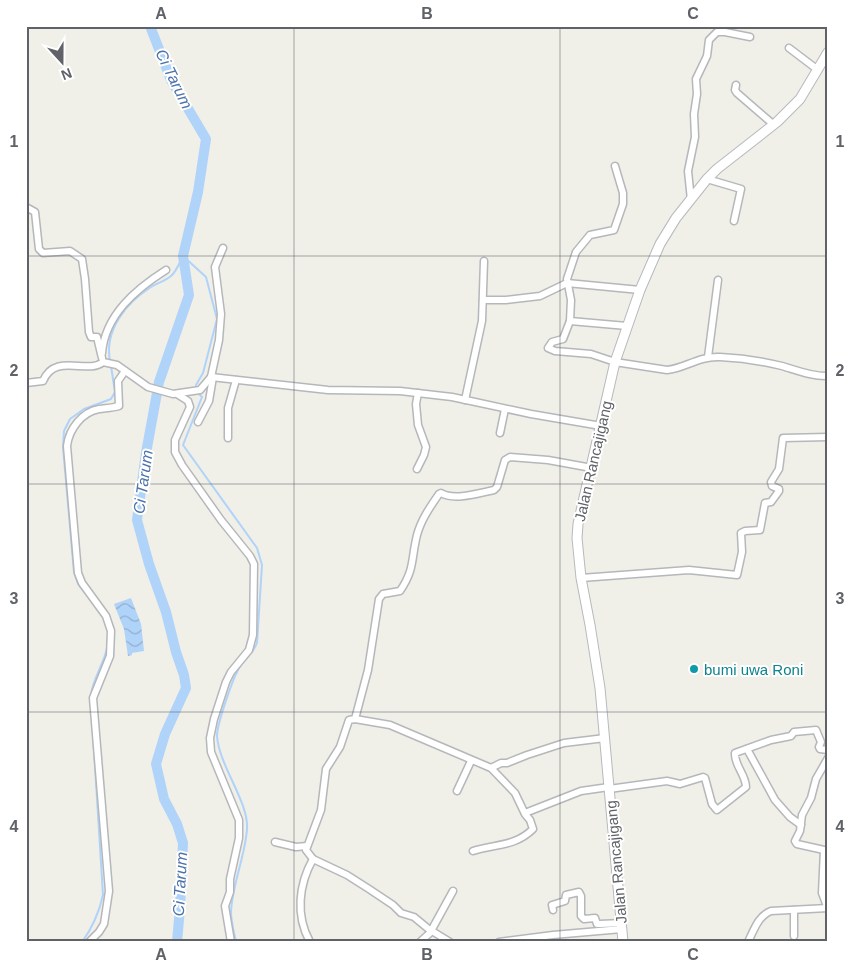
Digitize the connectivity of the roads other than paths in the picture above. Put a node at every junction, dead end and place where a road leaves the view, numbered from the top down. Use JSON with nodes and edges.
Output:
{"nodes":[{"id":1,"x":722,"y":29,"type":"edge"},
{"id":2,"x":750,"y":37,"type":"dead end"},
{"id":3,"x":789,"y":48,"type":"dead end"},
{"id":4,"x":828,"y":52,"type":"edge"},
{"id":5,"x":818,"y":70,"type":"junction"},
{"id":6,"x":736,"y":85,"type":"dead end"},
{"id":7,"x":774,"y":125,"type":"junction"},
{"id":8,"x":615,"y":166,"type":"dead end"},
{"id":9,"x":707,"y":179,"type":"junction"},
{"id":10,"x":691,"y":200,"type":"junction"},
{"id":11,"x":26,"y":207,"type":"edge"},
{"id":12,"x":734,"y":221,"type":"dead end"},
{"id":13,"x":223,"y":248,"type":"dead end"},
{"id":14,"x":484,"y":261,"type":"dead end"},
{"id":15,"x":166,"y":270,"type":"dead end"},
{"id":16,"x":718,"y":280,"type":"dead end"},
{"id":17,"x":567,"y":283,"type":"junction"},
{"id":18,"x":640,"y":290,"type":"junction"},
{"id":19,"x":483,"y":300,"type":"junction"},
{"id":20,"x":570,"y":321,"type":"junction"},
{"id":21,"x":627,"y":326,"type":"junction"},
{"id":22,"x":708,"y":357,"type":"junction"},
{"id":23,"x":103,"y":361,"type":"junction"},
{"id":24,"x":615,"y":362,"type":"junction"},
{"id":25,"x":125,"y":371,"type":"junction"},
{"id":26,"x":828,"y":376,"type":"edge"},
{"id":27,"x":212,"y":377,"type":"junction"},
{"id":28,"x":236,"y":380,"type":"junction"},
{"id":29,"x":26,"y":383,"type":"edge"},
{"id":30,"x":418,"y":393,"type":"junction"},
{"id":31,"x":177,"y":394,"type":"junction"},
{"id":32,"x":465,"y":400,"type":"junction"},
{"id":33,"x":505,"y":408,"type":"junction"},
{"id":34,"x":198,"y":422,"type":"dead end"},
{"id":35,"x":601,"y":426,"type":"junction"},
{"id":36,"x":500,"y":432,"type":"dead end"},
{"id":37,"x":828,"y":436,"type":"edge"},
{"id":38,"x":228,"y":438,"type":"dead end"},
{"id":39,"x":592,"y":468,"type":"junction"},
{"id":40,"x":417,"y":469,"type":"dead end"},
{"id":41,"x":581,"y":578,"type":"junction"},
{"id":42,"x":355,"y":719,"type":"junction"},
{"id":43,"x":605,"y":738,"type":"junction"},
{"id":44,"x":747,"y":749,"type":"junction"},
{"id":45,"x":828,"y":750,"type":"edge"},
{"id":46,"x":828,"y":758,"type":"edge"},
{"id":47,"x":471,"y":760,"type":"junction"},
{"id":48,"x":491,"y":768,"type":"junction"},
{"id":49,"x":609,"y":788,"type":"junction"},
{"id":50,"x":457,"y":791,"type":"dead end"},
{"id":51,"x":525,"y":813,"type":"junction"},
{"id":52,"x":801,"y":825,"type":"junction"},
{"id":53,"x":276,"y":842,"type":"dead end"},
{"id":54,"x":307,"y":846,"type":"junction"},
{"id":55,"x":473,"y":851,"type":"dead end"},
{"id":56,"x":313,"y":859,"type":"junction"},
{"id":57,"x":453,"y":891,"type":"dead end"},
{"id":58,"x":828,"y":909,"type":"edge"},
{"id":59,"x":552,"y":910,"type":"dead end"},
{"id":60,"x":794,"y":910,"type":"junction"},
{"id":61,"x":622,"y":926,"type":"junction"},
{"id":62,"x":431,"y":931,"type":"junction"},
{"id":63,"x":794,"y":936,"type":"dead end"},
{"id":64,"x":89,"y":942,"type":"edge"},
{"id":65,"x":231,"y":942,"type":"edge"},
{"id":66,"x":310,"y":942,"type":"edge"},
{"id":67,"x":420,"y":942,"type":"edge"},
{"id":68,"x":450,"y":942,"type":"edge"},
{"id":69,"x":499,"y":942,"type":"edge"},
{"id":70,"x":623,"y":942,"type":"edge"},
{"id":71,"x":748,"y":942,"type":"edge"}],
"edges":[{"from":1,"to":2,"type":"street"},
{"from":1,"to":10,"type":"street"},
{"from":3,"to":5,"type":"street"},
{"from":4,"to":5,"type":"main road","name":"Jalan Rancajigang"},
{"from":5,"to":7,"type":"main road","name":"Jalan Rancajigang"},
{"from":6,"to":7,"type":"street"},
{"from":7,"to":9,"type":"main road","name":"Jalan Rancajigang"},
{"from":8,"to":17,"type":"street"},
{"from":9,"to":10,"type":"main road","name":"Jalan Rancajigang"},
{"from":9,"to":12,"type":"street"},
{"from":10,"to":18,"type":"main road","name":"Jalan Rancajigang"},
{"from":11,"to":23,"type":"street"},
{"from":13,"to":27,"type":"street"},
{"from":14,"to":19,"type":"street"},
{"from":15,"to":23,"type":"street"},
{"from":16,"to":22,"type":"street"},
{"from":17,"to":18,"type":"street"},
{"from":17,"to":19,"type":"street"},
{"from":17,"to":20,"type":"street"},
{"from":18,"to":21,"type":"main road","name":"Jalan Rancajigang"},
{"from":19,"to":32,"type":"street"},
{"from":20,"to":21,"type":"street"},
{"from":20,"to":24,"type":"street"},
{"from":21,"to":24,"type":"main road","name":"Jalan Rancajigang"},
{"from":22,"to":24,"type":"street"},
{"from":22,"to":26,"type":"street"},
{"from":23,"to":25,"type":"street"},
{"from":23,"to":29,"type":"street"},
{"from":24,"to":35,"type":"main road","name":"Jalan Rancajigang"},
{"from":25,"to":31,"type":"street"},
{"from":25,"to":64,"type":"street"},
{"from":27,"to":28,"type":"street"},
{"from":27,"to":31,"type":"street"},
{"from":27,"to":34,"type":"street"},
{"from":28,"to":30,"type":"street"},
{"from":28,"to":38,"type":"street"},
{"from":30,"to":32,"type":"street"},
{"from":30,"to":40,"type":"street"},
{"from":31,"to":65,"type":"street"},
{"from":32,"to":33,"type":"street"},
{"from":33,"to":35,"type":"street"},
{"from":33,"to":36,"type":"street"},
{"from":35,"to":39,"type":"main road","name":"Jalan Rancajigang"},
{"from":37,"to":41,"type":"street"},
{"from":39,"to":41,"type":"main road","name":"Jalan Rancajigang"},
{"from":39,"to":42,"type":"street"},
{"from":41,"to":43,"type":"main road","name":"Jalan Rancajigang"},
{"from":42,"to":47,"type":"street"},
{"from":42,"to":54,"type":"street"},
{"from":43,"to":48,"type":"street"},
{"from":43,"to":49,"type":"main road","name":"Jalan Rancajigang"},
{"from":44,"to":45,"type":"street"},
{"from":44,"to":49,"type":"street"},
{"from":44,"to":52,"type":"street"},
{"from":46,"to":52,"type":"street"},
{"from":47,"to":48,"type":"street"},
{"from":47,"to":50,"type":"street"},
{"from":48,"to":51,"type":"street"},
{"from":49,"to":51,"type":"street"},
{"from":49,"to":61,"type":"main road","name":"Jalan Rancajigang"},
{"from":51,"to":55,"type":"street"},
{"from":52,"to":58,"type":"street"},
{"from":53,"to":54,"type":"street"},
{"from":54,"to":56,"type":"street"},
{"from":56,"to":62,"type":"street"},
{"from":56,"to":66,"type":"street"},
{"from":57,"to":62,"type":"street"},
{"from":58,"to":60,"type":"street"},
{"from":59,"to":61,"type":"street"},
{"from":60,"to":63,"type":"street"},
{"from":60,"to":71,"type":"street"},
{"from":61,"to":69,"type":"street"},
{"from":61,"to":70,"type":"main road","name":"Jalan Rancajigang"},
{"from":62,"to":67,"type":"street"},
{"from":62,"to":68,"type":"street"}]}
